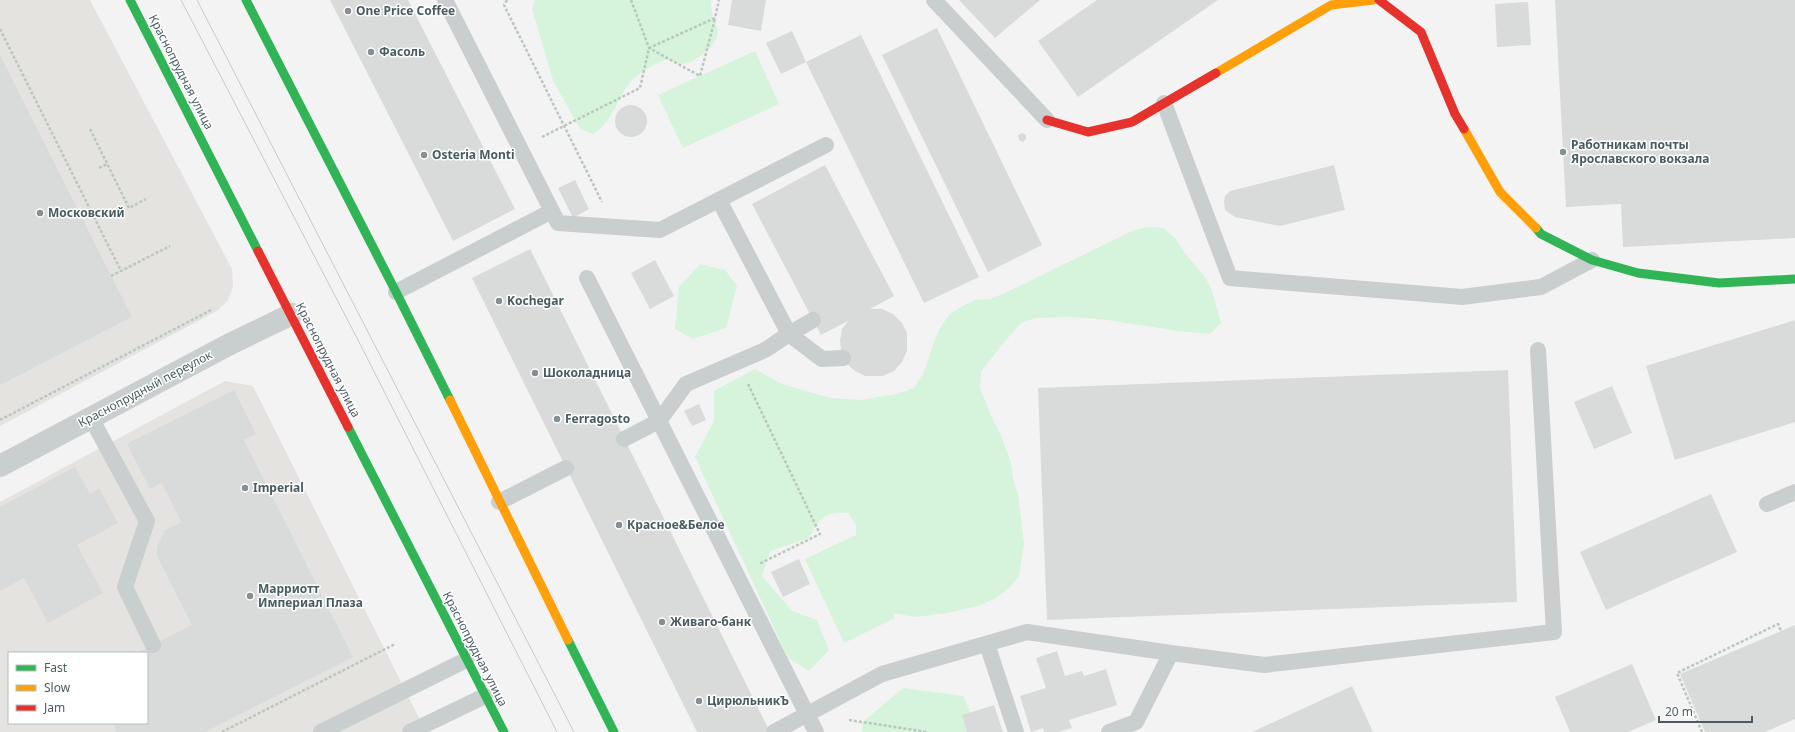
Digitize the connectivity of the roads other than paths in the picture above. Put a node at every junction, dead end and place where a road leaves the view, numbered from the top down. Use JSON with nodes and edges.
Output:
{"nodes":[{"id":1,"x":130,"y":0,"type":"edge"},
{"id":2,"x":246,"y":0,"type":"edge"},
{"id":3,"x":445,"y":0,"type":"edge"},
{"id":4,"x":934,"y":0,"type":"edge"},
{"id":5,"x":1373,"y":0,"type":"edge"},
{"id":6,"x":1379,"y":0,"type":"edge"},
{"id":7,"x":1164,"y":103,"type":"junction"},
{"id":8,"x":1047,"y":120,"type":"joint"},
{"id":9,"x":826,"y":146,"type":"dead end"},
{"id":10,"x":719,"y":200,"type":"junction"},
{"id":11,"x":552,"y":210,"type":"junction"},
{"id":12,"x":1592,"y":260,"type":"junction"},
{"id":13,"x":587,"y":278,"type":"dead end"},
{"id":14,"x":1795,"y":279,"type":"edge"},
{"id":15,"x":396,"y":292,"type":"junction"},
{"id":16,"x":292,"y":314,"type":"junction"},
{"id":17,"x":813,"y":320,"type":"dead end"},
{"id":18,"x":789,"y":334,"type":"junction"},
{"id":19,"x":1538,"y":350,"type":"dead end"},
{"id":20,"x":843,"y":358,"type":"dead end"},
{"id":21,"x":90,"y":418,"type":"junction"},
{"id":22,"x":659,"y":421,"type":"junction"},
{"id":23,"x":624,"y":439,"type":"dead end"},
{"id":24,"x":0,"y":466,"type":"edge"},
{"id":25,"x":566,"y":468,"type":"dead end"},
{"id":26,"x":1795,"y":492,"type":"edge"},
{"id":27,"x":499,"y":502,"type":"junction"},
{"id":28,"x":1766,"y":504,"type":"dead end"},
{"id":29,"x":987,"y":644,"type":"junction"},
{"id":30,"x":153,"y":645,"type":"dead end"},
{"id":31,"x":1171,"y":653,"type":"junction"},
{"id":32,"x":466,"y":660,"type":"junction"},
{"id":33,"x":485,"y":696,"type":"junction"},
{"id":34,"x":807,"y":714,"type":"junction"},
{"id":35,"x":321,"y":732,"type":"edge"},
{"id":36,"x":410,"y":732,"type":"edge"},
{"id":37,"x":504,"y":732,"type":"edge"},
{"id":38,"x":614,"y":732,"type":"edge"},
{"id":39,"x":774,"y":732,"type":"edge"},
{"id":40,"x":816,"y":732,"type":"edge"},
{"id":41,"x":1016,"y":732,"type":"edge"},
{"id":42,"x":1108,"y":732,"type":"edge"}],
"edges":[{"from":1,"to":16,"type":"main road","name":"Краснопрудная улица"},
{"from":2,"to":15,"type":"main road"},
{"from":3,"to":11,"type":"lane"},
{"from":4,"to":8,"type":"lane"},
{"from":5,"to":7,"type":"main road"},
{"from":6,"to":12,"type":"main road"},
{"from":7,"to":8,"type":"main road"},
{"from":7,"to":12,"type":"lane"},
{"from":9,"to":10,"type":"lane"},
{"from":10,"to":11,"type":"lane"},
{"from":10,"to":18,"type":"lane"},
{"from":11,"to":15,"type":"lane"},
{"from":12,"to":14,"type":"main road"},
{"from":13,"to":22,"type":"lane"},
{"from":15,"to":27,"type":"main road"},
{"from":16,"to":21,"type":"street","name":"Краснопрудный переулок"},
{"from":16,"to":32,"type":"main road","name":"Краснопрудная улица"},
{"from":17,"to":18,"type":"lane"},
{"from":18,"to":20,"type":"lane"},
{"from":18,"to":22,"type":"lane"},
{"from":19,"to":31,"type":"lane"},
{"from":21,"to":24,"type":"street","name":"Краснопрудный переулок"},
{"from":21,"to":30,"type":"lane"},
{"from":22,"to":23,"type":"lane"},
{"from":22,"to":34,"type":"lane"},
{"from":25,"to":27,"type":"lane"},
{"from":26,"to":28,"type":"lane"},
{"from":27,"to":38,"type":"main road"},
{"from":29,"to":31,"type":"lane"},
{"from":29,"to":34,"type":"lane"},
{"from":29,"to":41,"type":"lane"},
{"from":31,"to":42,"type":"lane"},
{"from":32,"to":33,"type":"main road","name":"Краснопрудная улица"},
{"from":32,"to":35,"type":"lane"},
{"from":33,"to":36,"type":"lane"},
{"from":33,"to":37,"type":"main road","name":"Краснопрудная улица"},
{"from":34,"to":39,"type":"lane"},
{"from":34,"to":40,"type":"lane"}]}
